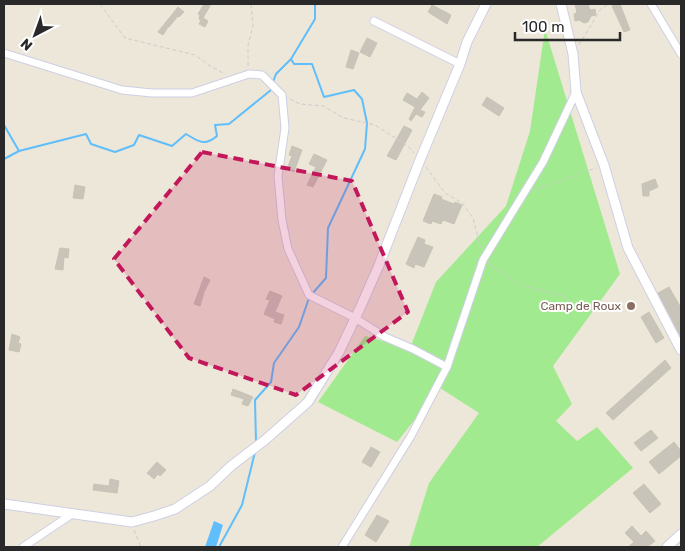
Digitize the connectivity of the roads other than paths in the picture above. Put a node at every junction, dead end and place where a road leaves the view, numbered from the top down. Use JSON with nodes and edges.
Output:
{"nodes":[{"id":1,"x":486,"y":4,"type":"edge"},
{"id":2,"x":561,"y":4,"type":"edge"},
{"id":3,"x":651,"y":4,"type":"edge"},
{"id":4,"x":374,"y":21,"type":"dead end"},
{"id":5,"x":4,"y":53,"type":"edge"},
{"id":6,"x":681,"y":54,"type":"edge"},
{"id":7,"x":460,"y":64,"type":"junction"},
{"id":8,"x":576,"y":92,"type":"junction"},
{"id":9,"x":355,"y":318,"type":"junction"},
{"id":10,"x":681,"y":350,"type":"edge"},
{"id":11,"x":447,"y":367,"type":"junction"},
{"id":12,"x":4,"y":504,"type":"edge"},
{"id":13,"x":72,"y":514,"type":"junction"},
{"id":14,"x":681,"y":534,"type":"edge"},
{"id":15,"x":23,"y":547,"type":"edge"},
{"id":16,"x":342,"y":547,"type":"edge"},
{"id":17,"x":667,"y":547,"type":"edge"}],
"edges":[{"from":1,"to":7,"type":"street"},
{"from":2,"to":8,"type":"street"},
{"from":3,"to":6,"type":"street"},
{"from":4,"to":7,"type":"street"},
{"from":5,"to":9,"type":"street"},
{"from":7,"to":9,"type":"street"},
{"from":8,"to":10,"type":"street"},
{"from":8,"to":11,"type":"street"},
{"from":9,"to":11,"type":"street"},
{"from":9,"to":13,"type":"street"},
{"from":11,"to":16,"type":"street"},
{"from":12,"to":13,"type":"street"},
{"from":13,"to":15,"type":"street"},
{"from":14,"to":17,"type":"street"}]}
